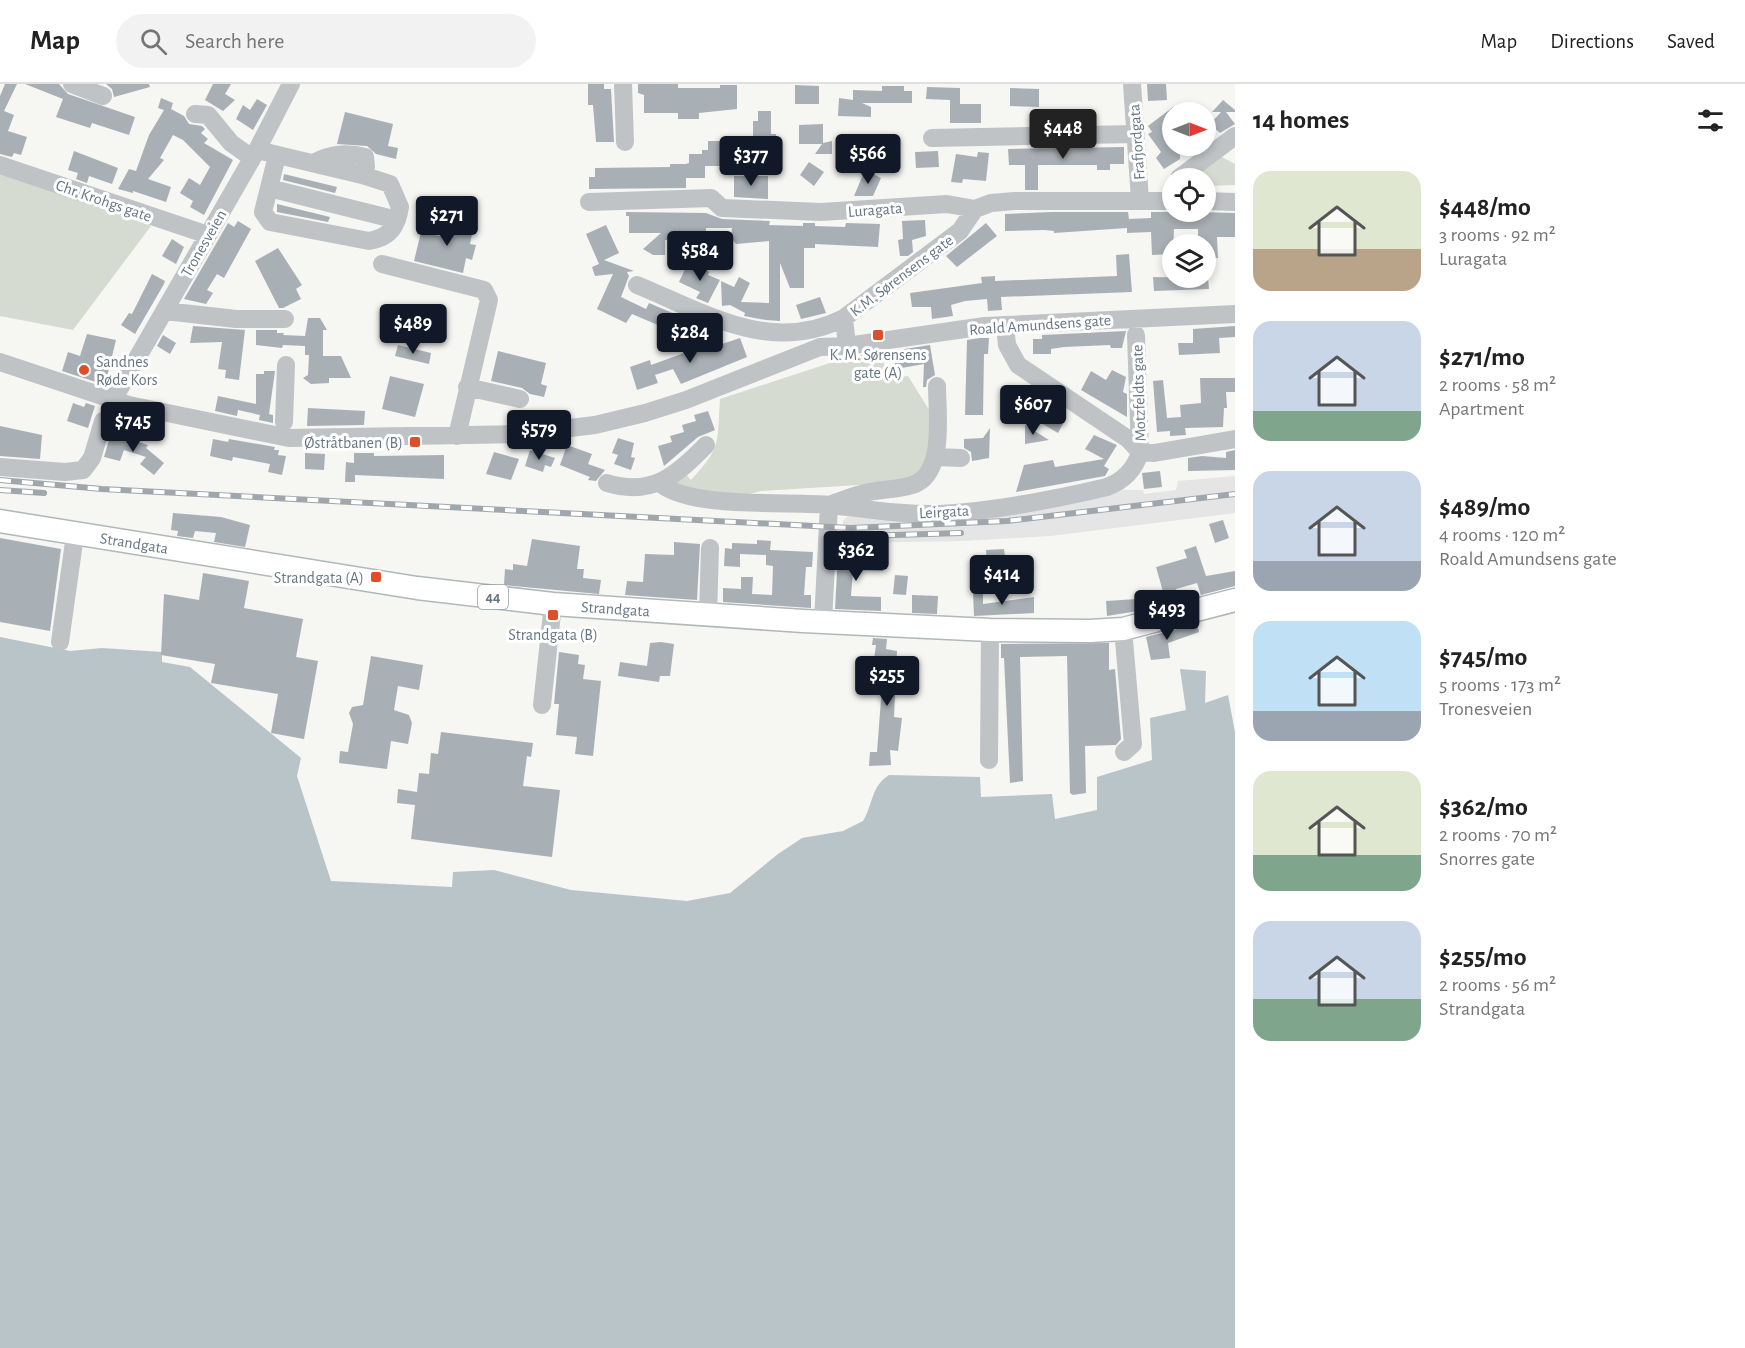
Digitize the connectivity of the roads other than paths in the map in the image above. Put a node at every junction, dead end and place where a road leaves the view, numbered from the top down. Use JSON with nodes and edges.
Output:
{"nodes":[{"id":1,"x":72,"y":84,"type":"edge"},
{"id":2,"x":291,"y":84,"type":"edge"},
{"id":3,"x":623,"y":84,"type":"edge"},
{"id":4,"x":1132,"y":84,"type":"edge"},
{"id":5,"x":103,"y":96,"type":"dead end"},
{"id":6,"x":195,"y":114,"type":"dead end"},
{"id":7,"x":1136,"y":134,"type":"junction"},
{"id":8,"x":1235,"y":136,"type":"edge"},
{"id":9,"x":932,"y":138,"type":"dead end"},
{"id":10,"x":625,"y":142,"type":"dead end"},
{"id":11,"x":255,"y":154,"type":"junction"},
{"id":12,"x":277,"y":156,"type":"junction"},
{"id":13,"x":0,"y":165,"type":"edge"},
{"id":14,"x":1192,"y":168,"type":"edge"},
{"id":15,"x":269,"y":188,"type":"junction"},
{"id":16,"x":1140,"y":200,"type":"junction"},
{"id":17,"x":1162,"y":201,"type":"edge"},
{"id":18,"x":1216,"y":201,"type":"edge"},
{"id":19,"x":589,"y":202,"type":"dead end"},
{"id":20,"x":1235,"y":202,"type":"edge"},
{"id":21,"x":975,"y":209,"type":"junction"},
{"id":22,"x":397,"y":220,"type":"junction"},
{"id":23,"x":207,"y":235,"type":"junction"},
{"id":24,"x":382,"y":264,"type":"dead end"},
{"id":25,"x":638,"y":285,"type":"dead end"},
{"id":26,"x":165,"y":310,"type":"junction"},
{"id":27,"x":1235,"y":314,"type":"edge"},
{"id":28,"x":844,"y":318,"type":"junction"},
{"id":29,"x":285,"y":319,"type":"dead end"},
{"id":30,"x":1005,"y":325,"type":"junction"},
{"id":31,"x":1136,"y":335,"type":"dead end"},
{"id":32,"x":847,"y":346,"type":"junction"},
{"id":33,"x":0,"y":362,"type":"edge"},
{"id":34,"x":286,"y":365,"type":"dead end"},
{"id":35,"x":937,"y":386,"type":"dead end"},
{"id":36,"x":467,"y":387,"type":"junction"},
{"id":37,"x":520,"y":399,"type":"dead end"},
{"id":38,"x":113,"y":400,"type":"junction"},
{"id":39,"x":103,"y":421,"type":"dead end"},
{"id":40,"x":284,"y":422,"type":"dead end"},
{"id":41,"x":458,"y":436,"type":"junction"},
{"id":42,"x":1235,"y":439,"type":"edge"},
{"id":43,"x":706,"y":445,"type":"dead end"},
{"id":44,"x":1140,"y":452,"type":"junction"},
{"id":45,"x":936,"y":457,"type":"junction"},
{"id":46,"x":960,"y":458,"type":"dead end"},
{"id":47,"x":0,"y":467,"type":"edge"},
{"id":48,"x":608,"y":483,"type":"dead end"},
{"id":49,"x":661,"y":484,"type":"junction"},
{"id":50,"x":830,"y":505,"type":"junction"},
{"id":51,"x":0,"y":521,"type":"edge"},
{"id":52,"x":75,"y":535,"type":"junction"},
{"id":53,"x":710,"y":548,"type":"dead end"},
{"id":54,"x":1235,"y":600,"type":"edge"},
{"id":55,"x":553,"y":604,"type":"junction"},
{"id":56,"x":708,"y":615,"type":"junction"},
{"id":57,"x":823,"y":622,"type":"junction"},
{"id":58,"x":1123,"y":629,"type":"junction"},
{"id":59,"x":990,"y":630,"type":"junction"},
{"id":60,"x":60,"y":642,"type":"dead end"},
{"id":61,"x":542,"y":705,"type":"dead end"},
{"id":62,"x":1124,"y":752,"type":"dead end"},
{"id":63,"x":989,"y":760,"type":"dead end"}],
"edges":[{"from":1,"to":5,"type":"street"},
{"from":2,"to":11,"type":"street","name":"Tronesveien"},
{"from":3,"to":10,"type":"street"},
{"from":4,"to":7,"type":"street","name":"Frafjordgata"},
{"from":6,"to":11,"type":"street"},
{"from":7,"to":9,"type":"street"},
{"from":7,"to":16,"type":"street","name":"Frafjordgata"},
{"from":8,"to":14,"type":"street"},
{"from":11,"to":12,"type":"street"},
{"from":11,"to":23,"type":"street","name":"Tronesveien"},
{"from":12,"to":15,"type":"street"},
{"from":12,"to":22,"type":"street"},
{"from":13,"to":23,"type":"street","name":"Chr. Krohgs gate"},
{"from":15,"to":22,"type":"street"},
{"from":15,"to":22,"type":"street"},
{"from":16,"to":17,"type":"street","name":"Luragata"},
{"from":16,"to":21,"type":"street","name":"Luragata"},
{"from":18,"to":20,"type":"street"},
{"from":19,"to":21,"type":"street","name":"Luragata"},
{"from":21,"to":28,"type":"street","name":"K.M. Sørensens gate"},
{"from":23,"to":26,"type":"street","name":"Tronesveien"},
{"from":24,"to":36,"type":"street"},
{"from":25,"to":28,"type":"street"},
{"from":26,"to":29,"type":"street"},
{"from":26,"to":38,"type":"street","name":"Tronesveien"},
{"from":27,"to":30,"type":"street","name":"Roald Amundsens gate"},
{"from":28,"to":32,"type":"street","name":"K.M. Sørensens gate"},
{"from":30,"to":32,"type":"street","name":"Roald Amundsens gate"},
{"from":30,"to":44,"type":"street"},
{"from":31,"to":44,"type":"street","name":"Motzfeldts gate"},
{"from":32,"to":41,"type":"street","name":"Roald Amundsens gate"},
{"from":33,"to":38,"type":"street","name":"Roald Amundsens gate"},
{"from":34,"to":40,"type":"street"},
{"from":35,"to":45,"type":"street"},
{"from":36,"to":37,"type":"street"},
{"from":36,"to":41,"type":"street"},
{"from":38,"to":41,"type":"street","name":"Roald Amundsens gate"},
{"from":39,"to":47,"type":"street"},
{"from":42,"to":44,"type":"street"},
{"from":43,"to":49,"type":"street"},
{"from":44,"to":50,"type":"street","name":"Leirgata"},
{"from":45,"to":46,"type":"street"},
{"from":45,"to":50,"type":"street"},
{"from":48,"to":49,"type":"street"},
{"from":49,"to":50,"type":"street","name":"Leirgata"},
{"from":50,"to":57,"type":"street"},
{"from":51,"to":52,"type":"main road","name":"Strandgata","number":"44"},
{"from":52,"to":55,"type":"main road","name":"Strandgata","number":"44"},
{"from":52,"to":60,"type":"street"},
{"from":53,"to":56,"type":"street"},
{"from":54,"to":58,"type":"main road","name":"Strandgata","number":"44"},
{"from":55,"to":56,"type":"main road","name":"Strandgata","number":"44"},
{"from":55,"to":61,"type":"street"},
{"from":56,"to":57,"type":"main road","name":"Strandgata","number":"44"},
{"from":57,"to":59,"type":"main road","name":"Strandgata","number":"44"},
{"from":58,"to":59,"type":"main road","name":"Strandgata","number":"44"},
{"from":58,"to":62,"type":"street"},
{"from":59,"to":63,"type":"street"}]}
